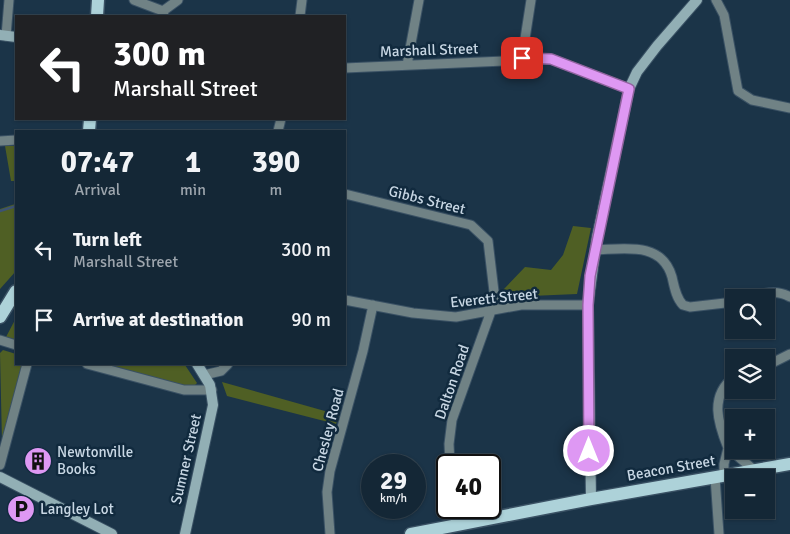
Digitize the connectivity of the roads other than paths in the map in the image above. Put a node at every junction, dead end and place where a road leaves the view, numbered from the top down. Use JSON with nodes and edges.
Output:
{"nodes":[{"id":1,"x":9,"y":0,"type":"edge"},
{"id":2,"x":98,"y":0,"type":"edge"},
{"id":3,"x":134,"y":0,"type":"edge"},
{"id":4,"x":178,"y":0,"type":"edge"},
{"id":5,"x":302,"y":0,"type":"edge"},
{"id":6,"x":419,"y":0,"type":"edge"},
{"id":7,"x":531,"y":0,"type":"edge"},
{"id":8,"x":697,"y":0,"type":"edge"},
{"id":9,"x":716,"y":0,"type":"edge"},
{"id":10,"x":163,"y":13,"type":"edge"},
{"id":11,"x":97,"y":15,"type":"edge"},
{"id":12,"x":300,"y":15,"type":"edge"},
{"id":13,"x":7,"y":36,"type":"edge"},
{"id":14,"x":522,"y":58,"type":"junction"},
{"id":15,"x":407,"y":65,"type":"junction"},
{"id":16,"x":346,"y":68,"type":"edge"},
{"id":17,"x":629,"y":89,"type":"junction"},
{"id":18,"x":790,"y":108,"type":"edge"},
{"id":19,"x":15,"y":140,"type":"edge"},
{"id":20,"x":0,"y":141,"type":"edge"},
{"id":21,"x":346,"y":194,"type":"edge"},
{"id":22,"x":595,"y":250,"type":"junction"},
{"id":23,"x":775,"y":292,"type":"edge"},
{"id":24,"x":790,"y":297,"type":"edge"},
{"id":25,"x":8,"y":298,"type":"edge"},
{"id":26,"x":346,"y":300,"type":"edge"},
{"id":27,"x":725,"y":303,"type":"edge"},
{"id":28,"x":373,"y":305,"type":"junction"},
{"id":29,"x":588,"y":305,"type":"junction"},
{"id":30,"x":490,"y":309,"type":"junction"},
{"id":31,"x":0,"y":317,"type":"edge"},
{"id":32,"x":0,"y":340,"type":"edge"},
{"id":33,"x":15,"y":345,"type":"edge"},
{"id":34,"x":790,"y":354,"type":"edge"},
{"id":35,"x":775,"y":362,"type":"edge"},
{"id":36,"x":27,"y":365,"type":"edge"},
{"id":37,"x":92,"y":365,"type":"edge"},
{"id":38,"x":198,"y":365,"type":"edge"},
{"id":39,"x":227,"y":365,"type":"edge"},
{"id":40,"x":204,"y":375,"type":"junction"},
{"id":41,"x":725,"y":387,"type":"edge"},
{"id":42,"x":212,"y":390,"type":"junction"},
{"id":43,"x":725,"y":440,"type":"edge"},
{"id":44,"x":449,"y":454,"type":"edge"},
{"id":45,"x":725,"y":459,"type":"edge"},
{"id":46,"x":741,"y":459,"type":"edge"},
{"id":47,"x":790,"y":464,"type":"edge"},
{"id":48,"x":0,"y":465,"type":"edge"},
{"id":49,"x":753,"y":469,"type":"edge"},
{"id":50,"x":760,"y":469,"type":"edge"},
{"id":51,"x":725,"y":475,"type":"edge"},
{"id":52,"x":720,"y":476,"type":"junction"},
{"id":53,"x":0,"y":477,"type":"edge"},
{"id":54,"x":591,"y":499,"type":"junction"},
{"id":55,"x":456,"y":519,"type":"edge"},
{"id":56,"x":457,"y":524,"type":"junction"},
{"id":57,"x":112,"y":534,"type":"edge"},
{"id":58,"x":185,"y":534,"type":"edge"},
{"id":59,"x":330,"y":534,"type":"edge"},
{"id":60,"x":411,"y":534,"type":"edge"},
{"id":61,"x":719,"y":534,"type":"edge"}],
"edges":[{"from":1,"to":13,"type":"street"},
{"from":2,"to":11,"type":"main road"},
{"from":3,"to":10,"type":"street"},
{"from":4,"to":10,"type":"street"},
{"from":5,"to":12,"type":"street"},
{"from":6,"to":15,"type":"street"},
{"from":7,"to":14,"type":"street"},
{"from":8,"to":17,"type":"street"},
{"from":9,"to":18,"type":"street"},
{"from":14,"to":15,"type":"street","name":"Marshall Street"},
{"from":14,"to":17,"type":"street","name":"Marshall Street"},
{"from":15,"to":16,"type":"street","name":"Marshall Street"},
{"from":17,"to":22,"type":"street"},
{"from":19,"to":20,"type":"street"},
{"from":21,"to":30,"type":"street","name":"Gibbs Street"},
{"from":22,"to":27,"type":"street"},
{"from":22,"to":29,"type":"street"},
{"from":23,"to":24,"type":"street"},
{"from":25,"to":31,"type":"main road"},
{"from":26,"to":28,"type":"street","name":"Everett Street"},
{"from":28,"to":30,"type":"street","name":"Everett Street"},
{"from":28,"to":59,"type":"street","name":"Chesley Road"},
{"from":29,"to":30,"type":"street","name":"Everett Street"},
{"from":29,"to":54,"type":"street"},
{"from":30,"to":44,"type":"street","name":"Dalton Road"},
{"from":32,"to":33,"type":"street"},
{"from":34,"to":35,"type":"street"},
{"from":36,"to":48,"type":"street"},
{"from":37,"to":42,"type":"street"},
{"from":38,"to":40,"type":"street"},
{"from":39,"to":40,"type":"street"},
{"from":40,"to":42,"type":"street"},
{"from":41,"to":43,"type":"street"},
{"from":42,"to":58,"type":"street","name":"Sumner Street"},
{"from":45,"to":52,"type":"street"},
{"from":46,"to":49,"type":"street"},
{"from":47,"to":50,"type":"main road","name":"Beacon Street"},
{"from":51,"to":52,"type":"main road","name":"Beacon Street"},
{"from":52,"to":54,"type":"main road","name":"Beacon Street"},
{"from":52,"to":61,"type":"street"},
{"from":53,"to":57,"type":"street"},
{"from":54,"to":56,"type":"main road","name":"Beacon Street"},
{"from":55,"to":56,"type":"street"},
{"from":56,"to":60,"type":"main road","name":"Beacon Street"}]}
